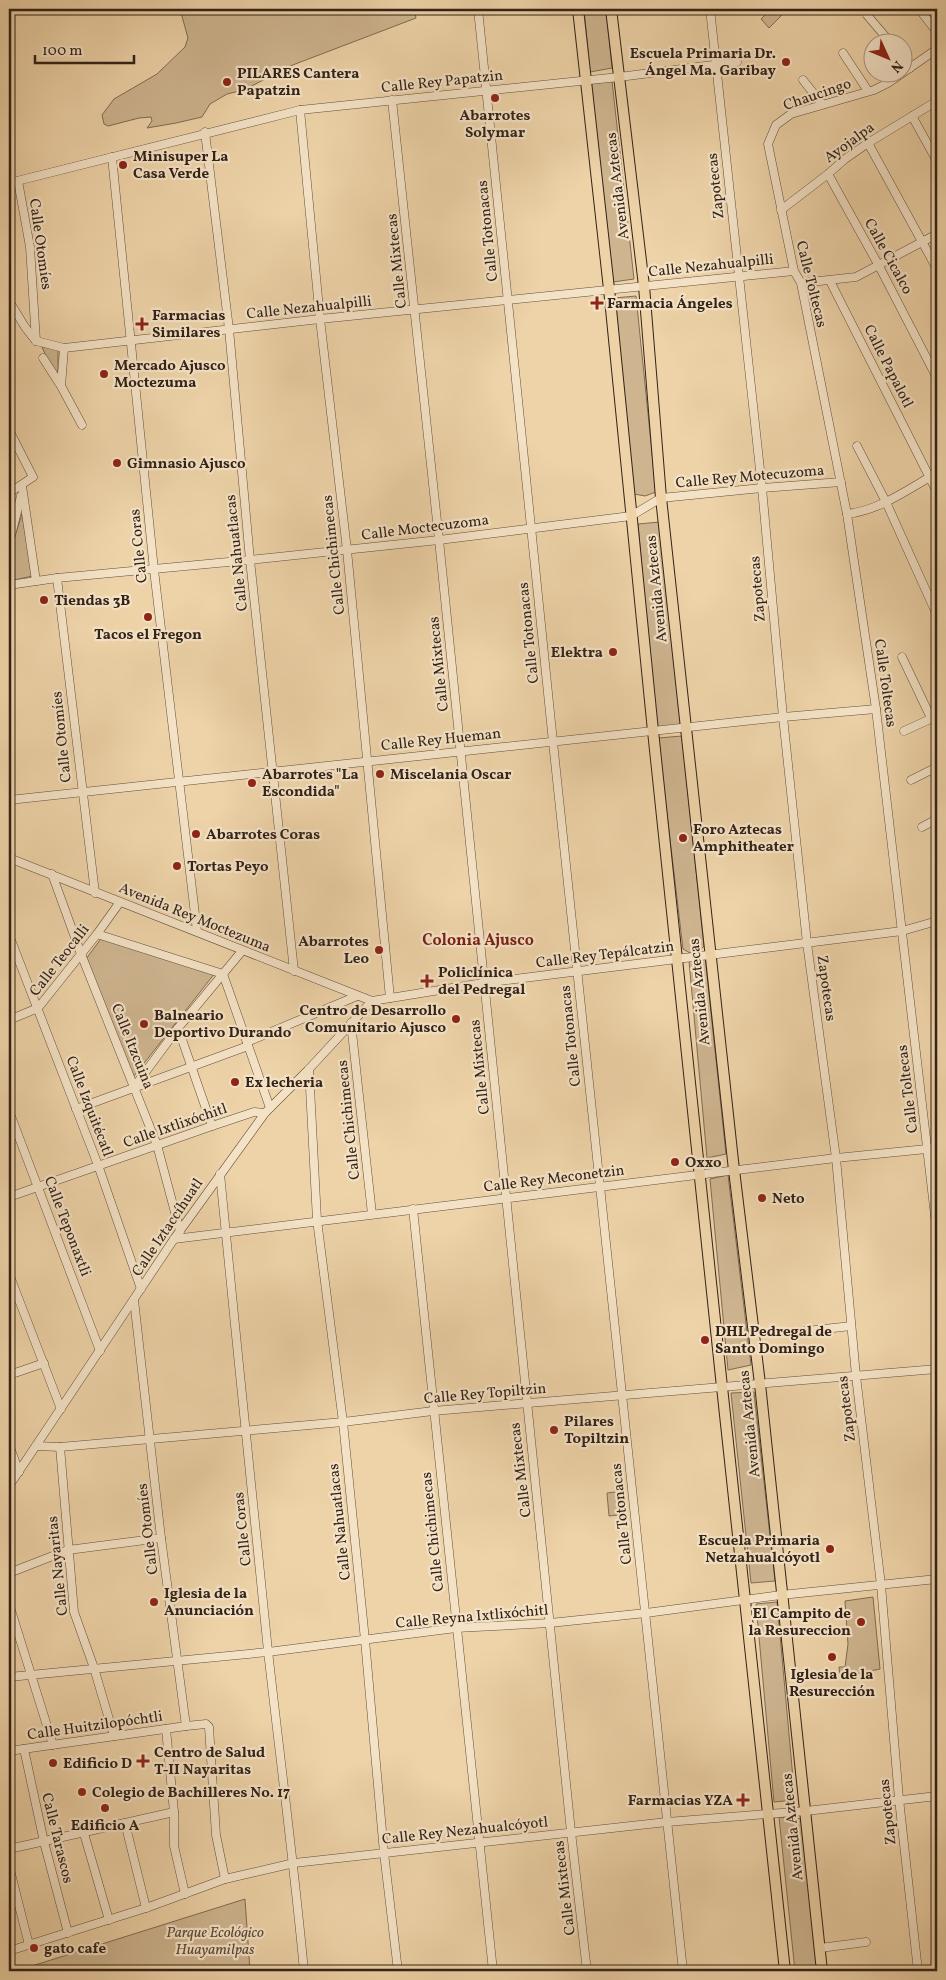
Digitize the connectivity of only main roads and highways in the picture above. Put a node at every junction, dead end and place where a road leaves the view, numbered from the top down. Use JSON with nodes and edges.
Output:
{"nodes":[{"id":1,"x":578,"y":9,"type":"edge"},
{"id":2,"x":611,"y":9,"type":"edge"},
{"id":3,"x":785,"y":1971,"type":"edge"},
{"id":4,"x":822,"y":1971,"type":"edge"}],
"edges":[{"from":1,"to":3,"type":"main road","name":"Avenida Aztecas"},
{"from":2,"to":4,"type":"main road","name":"Avenida Aztecas"}]}
